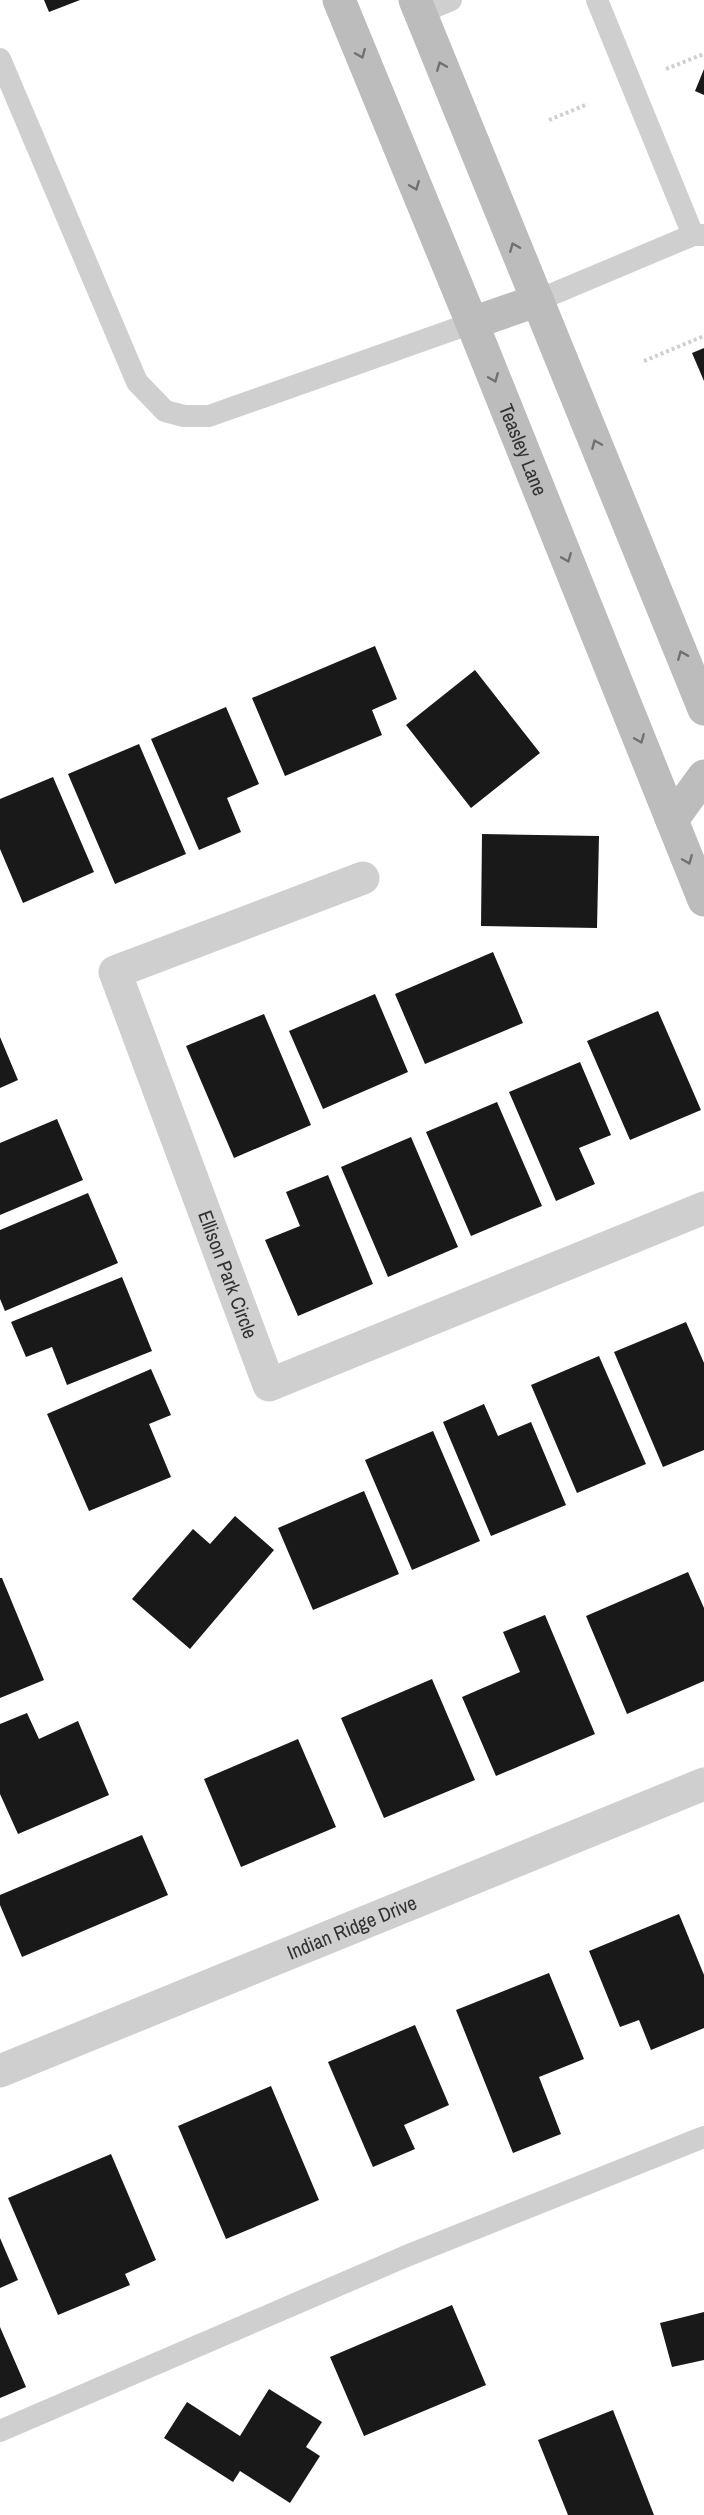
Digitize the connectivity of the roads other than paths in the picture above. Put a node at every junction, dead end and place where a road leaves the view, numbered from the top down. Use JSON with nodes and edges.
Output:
{"nodes":[{"id":1,"x":339,"y":0,"type":"edge"},
{"id":2,"x":450,"y":0,"type":"edge"},
{"id":3,"x":597,"y":0,"type":"edge"},
{"id":4,"x":417,"y":7,"type":"edge"},
{"id":5,"x":0,"y":59,"type":"edge"},
{"id":6,"x":698,"y":235,"type":"edge"},
{"id":7,"x":536,"y":301,"type":"junction"},
{"id":8,"x":472,"y":323,"type":"junction"},
{"id":9,"x":704,"y":709,"type":"edge"},
{"id":10,"x":704,"y":776,"type":"edge"},
{"id":11,"x":672,"y":820,"type":"junction"},
{"id":12,"x":363,"y":878,"type":"dead end"},
{"id":13,"x":704,"y":900,"type":"edge"},
{"id":14,"x":704,"y":1208,"type":"edge"},
{"id":15,"x":704,"y":1784,"type":"edge"},
{"id":16,"x":0,"y":2071,"type":"edge"},
{"id":17,"x":704,"y":2137,"type":"edge"},
{"id":18,"x":0,"y":2431,"type":"edge"}],
"edges":[{"from":1,"to":8,"type":"main road","name":"Teasley Lane","one_way":true},
{"from":2,"to":4,"type":"lane"},
{"from":3,"to":6,"type":"lane"},
{"from":7,"to":4,"type":"main road","one_way":true},
{"from":5,"to":8,"type":"lane"},
{"from":6,"to":7,"type":"lane"},
{"from":7,"to":8,"type":"main road"},
{"from":9,"to":7,"type":"main road","one_way":true},
{"from":8,"to":11,"type":"main road","name":"Teasley Lane","one_way":true},
{"from":10,"to":11,"type":"main road"},
{"from":11,"to":13,"type":"main road","name":"Teasley Lane","one_way":true},
{"from":12,"to":14,"type":"street","name":"Ellison Park Circle"},
{"from":15,"to":16,"type":"street","name":"Indian Ridge Drive"},
{"from":17,"to":18,"type":"lane"}]}
